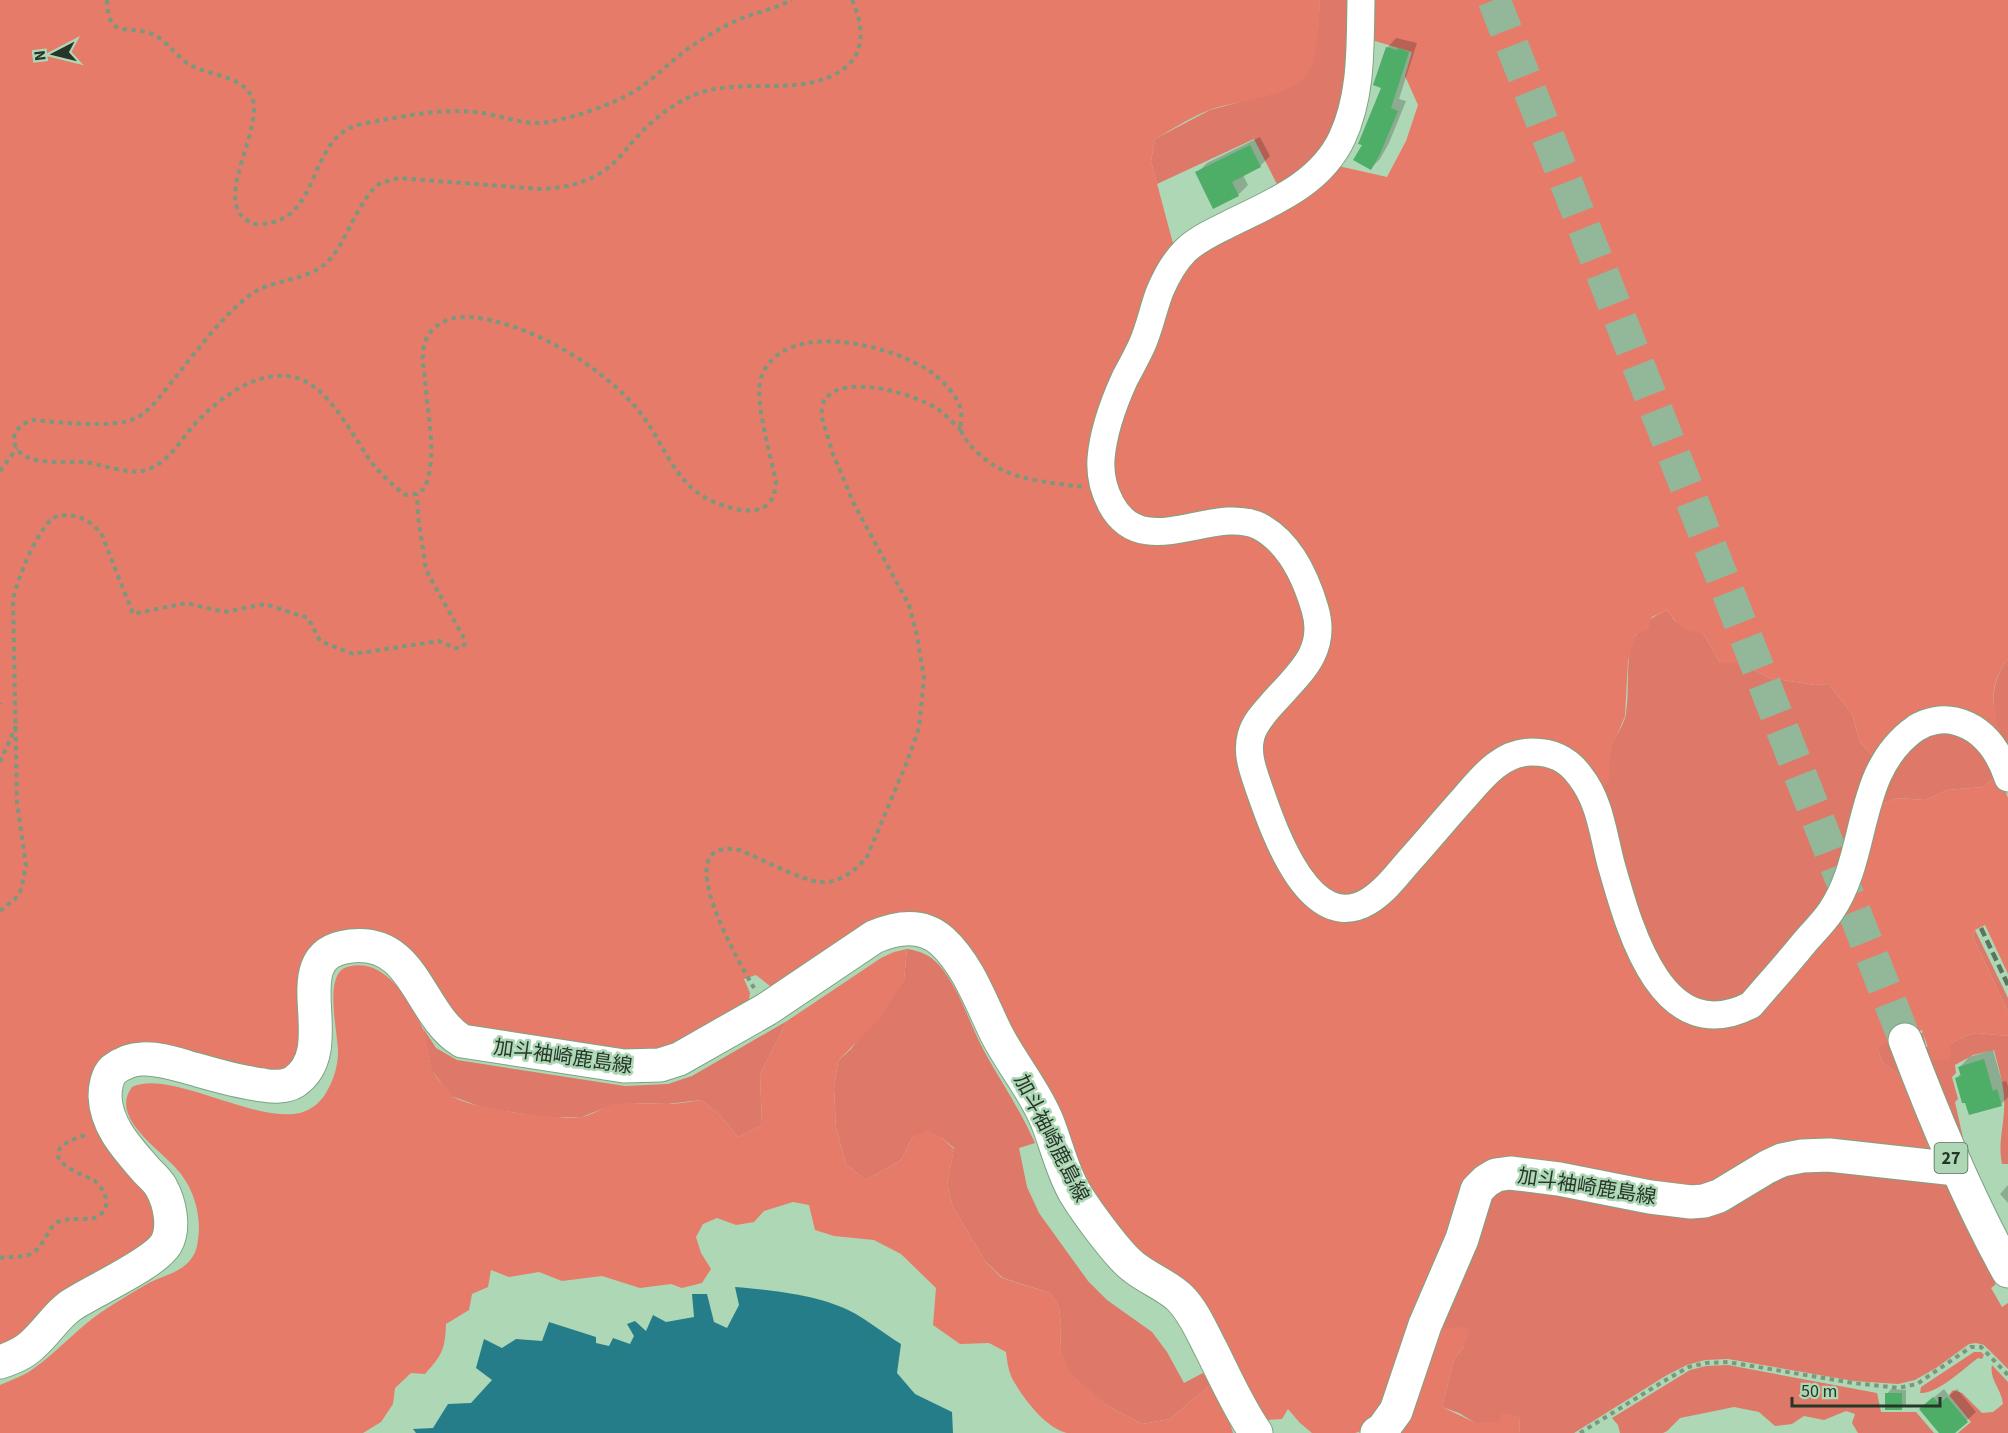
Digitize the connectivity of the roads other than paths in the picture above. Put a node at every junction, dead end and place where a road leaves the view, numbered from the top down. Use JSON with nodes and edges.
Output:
{"nodes":[{"id":1,"x":1361,"y":0,"type":"edge"},
{"id":2,"x":2008,"y":778,"type":"edge"},
{"id":3,"x":1905,"y":1040,"type":"tunnel mouth"},
{"id":4,"x":1956,"y":1169,"type":"junction"},
{"id":5,"x":2008,"y":1272,"type":"edge"},
{"id":6,"x":0,"y":1362,"type":"edge"},
{"id":7,"x":1256,"y":1433,"type":"edge"},
{"id":8,"x":1377,"y":1433,"type":"edge"}],
"edges":[{"from":1,"to":2,"type":"street"},
{"from":3,"to":4,"type":"main road","number":"27"},
{"from":4,"to":5,"type":"main road","number":"27"},
{"from":4,"to":8,"type":"main road","name":"加斗袖崎鹿島線"},
{"from":6,"to":7,"type":"main road","name":"加斗袖崎鹿島線"}]}
